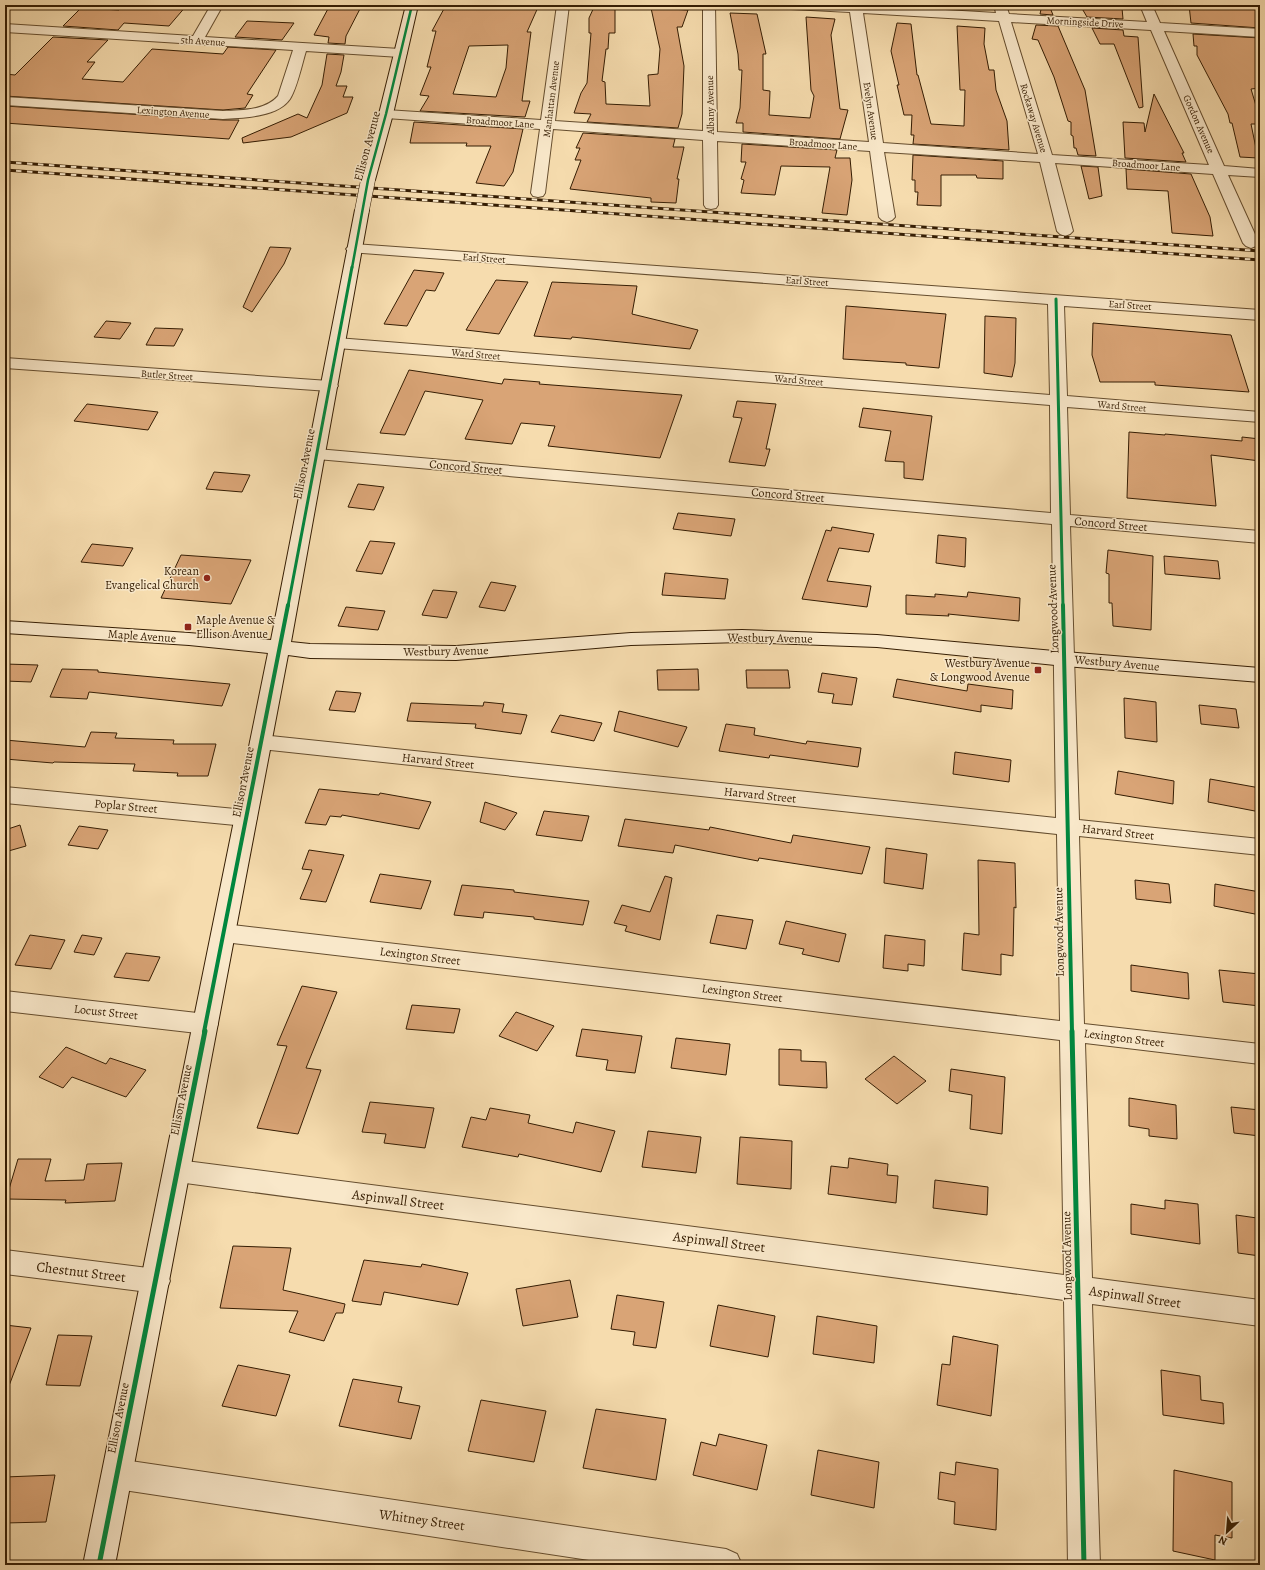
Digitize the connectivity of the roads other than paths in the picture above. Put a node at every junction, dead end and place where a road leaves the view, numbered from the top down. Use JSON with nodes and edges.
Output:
{"nodes":[{"id":1,"x":217,"y":5,"type":"edge"},
{"id":2,"x":412,"y":5,"type":"edge"},
{"id":3,"x":563,"y":5,"type":"edge"},
{"id":4,"x":708,"y":5,"type":"edge"},
{"id":5,"x":791,"y":5,"type":"edge"},
{"id":6,"x":1146,"y":5,"type":"edge"},
{"id":7,"x":856,"y":7,"type":"edge"},
{"id":8,"x":1002,"y":11,"type":"edge"},
{"id":9,"x":1156,"y":26,"type":"junction"},
{"id":10,"x":5,"y":28,"type":"edge"},
{"id":11,"x":1260,"y":33,"type":"edge"},
{"id":12,"x":197,"y":40,"type":"junction"},
{"id":13,"x":301,"y":47,"type":"junction"},
{"id":14,"x":400,"y":53,"type":"junction"},
{"id":15,"x":5,"y":101,"type":"edge"},
{"id":16,"x":386,"y":114,"type":"junction"},
{"id":17,"x":548,"y":125,"type":"junction"},
{"id":18,"x":710,"y":136,"type":"junction"},
{"id":19,"x":877,"y":147,"type":"junction"},
{"id":20,"x":1046,"y":158,"type":"junction"},
{"id":21,"x":1219,"y":170,"type":"junction"},
{"id":22,"x":1260,"y":173,"type":"edge"},
{"id":23,"x":538,"y":193,"type":"dead end"},
{"id":24,"x":711,"y":205,"type":"dead end"},
{"id":25,"x":887,"y":217,"type":"dead end"},
{"id":26,"x":1065,"y":231,"type":"dead end"},
{"id":27,"x":1251,"y":243,"type":"dead end"},
{"id":28,"x":354,"y":249,"type":"junction"},
{"id":29,"x":1056,"y":299,"type":"junction"},
{"id":30,"x":1260,"y":315,"type":"edge"},
{"id":31,"x":337,"y":342,"type":"junction"},
{"id":32,"x":5,"y":363,"type":"edge"},
{"id":33,"x":329,"y":386,"type":"junction"},
{"id":34,"x":1058,"y":401,"type":"junction"},
{"id":35,"x":1260,"y":417,"type":"edge"},
{"id":36,"x":317,"y":454,"type":"junction"},
{"id":37,"x":1061,"y":519,"type":"junction"},
{"id":38,"x":1260,"y":537,"type":"edge"},
{"id":39,"x":5,"y":627,"type":"edge"},
{"id":40,"x":279,"y":647,"type":"junction"},
{"id":41,"x":1064,"y":659,"type":"junction"},
{"id":42,"x":1260,"y":675,"type":"edge"},
{"id":43,"x":261,"y":742,"type":"junction"},
{"id":44,"x":5,"y":795,"type":"edge"},
{"id":45,"x":246,"y":818,"type":"junction"},
{"id":46,"x":1067,"y":827,"type":"junction"},
{"id":47,"x":1260,"y":847,"type":"edge"},
{"id":48,"x":224,"y":933,"type":"junction"},
{"id":49,"x":5,"y":1001,"type":"edge"},
{"id":50,"x":206,"y":1024,"type":"junction"},
{"id":51,"x":1072,"y":1032,"type":"junction"},
{"id":52,"x":1260,"y":1054,"type":"edge"},
{"id":53,"x":178,"y":1171,"type":"junction"},
{"id":54,"x":5,"y":1262,"type":"edge"},
{"id":55,"x":156,"y":1281,"type":"junction"},
{"id":56,"x":1078,"y":1289,"type":"junction"},
{"id":57,"x":1260,"y":1313,"type":"edge"},
{"id":58,"x":117,"y":1474,"type":"junction"},
{"id":59,"x":99,"y":1565,"type":"edge"},
{"id":60,"x":726,"y":1565,"type":"edge"},
{"id":61,"x":1084,"y":1565,"type":"edge"}],
"edges":[{"from":1,"to":12,"type":"street"},
{"from":2,"to":14,"type":"street","name":"Ellison Avenue"},
{"from":3,"to":17,"type":"street","name":"Manhattan Avenue"},
{"from":4,"to":18,"type":"street","name":"Albany Avenue"},
{"from":5,"to":7,"type":"street","name":"Morningside Drive"},
{"from":6,"to":9,"type":"street","name":"Gordon Avenue"},
{"from":7,"to":8,"type":"street","name":"Morningside Drive"},
{"from":7,"to":19,"type":"street","name":"Evelyn Avenue"},
{"from":8,"to":9,"type":"street","name":"Morningside Drive"},
{"from":8,"to":20,"type":"street","name":"Rockaway Avenue"},
{"from":9,"to":11,"type":"street","name":"Morningside Drive"},
{"from":9,"to":21,"type":"street","name":"Gordon Avenue"},
{"from":10,"to":12,"type":"street","name":"5th Avenue"},
{"from":12,"to":13,"type":"street","name":"5th Avenue"},
{"from":13,"to":14,"type":"street","name":"5th Avenue"},
{"from":13,"to":15,"type":"street","name":"Lexington Avenue"},
{"from":14,"to":16,"type":"street","name":"Ellison Avenue"},
{"from":16,"to":17,"type":"street","name":"Broadmoor Lane"},
{"from":16,"to":28,"type":"street","name":"Ellison Avenue","bridge":true},
{"from":17,"to":18,"type":"street","name":"Broadmoor Lane"},
{"from":17,"to":23,"type":"street","name":"Manhattan Avenue"},
{"from":18,"to":19,"type":"street","name":"Broadmoor Lane"},
{"from":18,"to":24,"type":"street","name":"Albany Avenue"},
{"from":19,"to":20,"type":"street","name":"Broadmoor Lane"},
{"from":19,"to":25,"type":"street","name":"Evelyn Avenue"},
{"from":20,"to":21,"type":"street","name":"Broadmoor Lane"},
{"from":20,"to":26,"type":"street","name":"Rockaway Avenue"},
{"from":21,"to":22,"type":"street","name":"Broadmoor Lane"},
{"from":21,"to":27,"type":"street","name":"Gordon Avenue"},
{"from":28,"to":29,"type":"street","name":"Earl Street"},
{"from":28,"to":31,"type":"street","name":"Ellison Avenue"},
{"from":29,"to":30,"type":"street","name":"Earl Street"},
{"from":29,"to":34,"type":"street","name":"Longwood Avenue"},
{"from":31,"to":33,"type":"street","name":"Ellison Avenue"},
{"from":31,"to":34,"type":"street","name":"Ward Street"},
{"from":32,"to":33,"type":"street","name":"Butler Street"},
{"from":33,"to":36,"type":"street","name":"Ellison Avenue"},
{"from":34,"to":35,"type":"street","name":"Ward Street"},
{"from":34,"to":37,"type":"street","name":"Longwood Avenue"},
{"from":36,"to":37,"type":"street","name":"Concord Street"},
{"from":36,"to":40,"type":"street","name":"Ellison Avenue"},
{"from":37,"to":38,"type":"street","name":"Concord Street"},
{"from":37,"to":41,"type":"street","name":"Longwood Avenue"},
{"from":39,"to":40,"type":"street","name":"Maple Avenue"},
{"from":40,"to":41,"type":"street","name":"Westbury Avenue"},
{"from":40,"to":43,"type":"street","name":"Ellison Avenue"},
{"from":41,"to":42,"type":"street","name":"Westbury Avenue"},
{"from":41,"to":46,"type":"street","name":"Longwood Avenue"},
{"from":43,"to":45,"type":"street","name":"Ellison Avenue"},
{"from":43,"to":46,"type":"street","name":"Harvard Street"},
{"from":44,"to":45,"type":"street","name":"Poplar Street"},
{"from":45,"to":48,"type":"street","name":"Ellison Avenue"},
{"from":46,"to":47,"type":"street","name":"Harvard Street"},
{"from":46,"to":51,"type":"street","name":"Longwood Avenue"},
{"from":48,"to":50,"type":"street","name":"Ellison Avenue"},
{"from":48,"to":51,"type":"street","name":"Lexington Street"},
{"from":49,"to":50,"type":"street","name":"Locust Street"},
{"from":50,"to":53,"type":"street","name":"Ellison Avenue"},
{"from":51,"to":52,"type":"street","name":"Lexington Street"},
{"from":51,"to":56,"type":"street","name":"Longwood Avenue"},
{"from":53,"to":55,"type":"street","name":"Ellison Avenue"},
{"from":53,"to":56,"type":"street","name":"Aspinwall Street"},
{"from":54,"to":55,"type":"street","name":"Chestnut Street"},
{"from":55,"to":58,"type":"street","name":"Ellison Avenue"},
{"from":56,"to":57,"type":"street","name":"Aspinwall Street"},
{"from":56,"to":61,"type":"street","name":"Longwood Avenue"},
{"from":58,"to":59,"type":"street","name":"Ellison Avenue"},
{"from":58,"to":60,"type":"street","name":"Whitney Street"}]}
